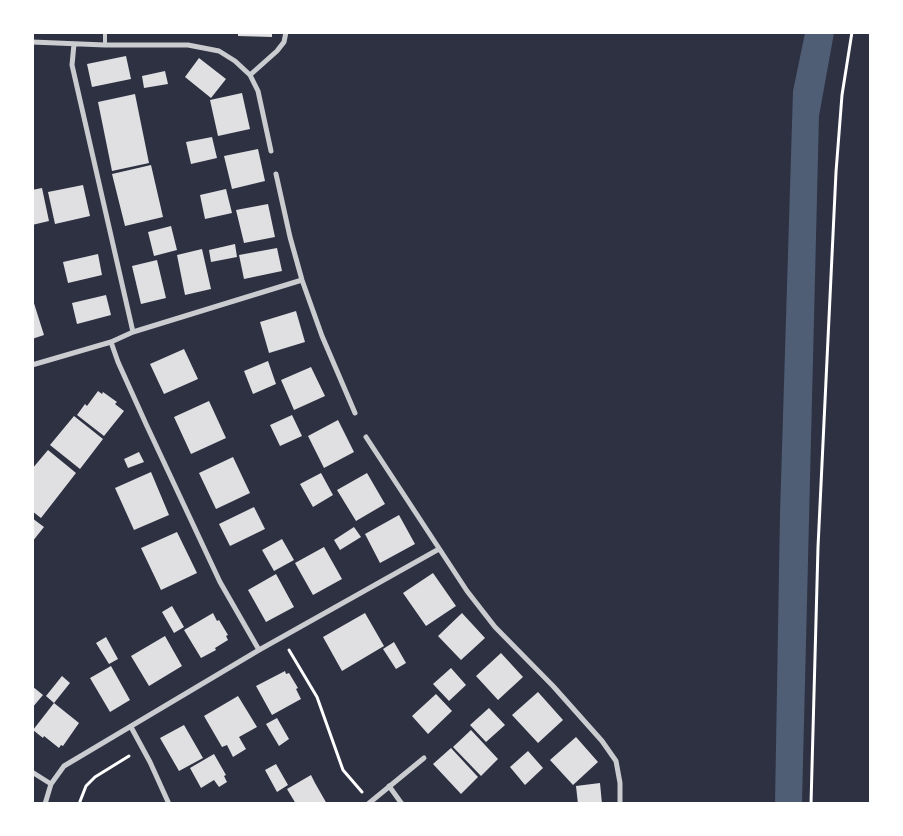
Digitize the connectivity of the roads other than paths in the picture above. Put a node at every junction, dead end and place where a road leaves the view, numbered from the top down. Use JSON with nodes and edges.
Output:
{"nodes":[{"id":1,"x":105,"y":32,"type":"edge"},
{"id":2,"x":286,"y":32,"type":"edge"},
{"id":3,"x":32,"y":42,"type":"edge"},
{"id":4,"x":74,"y":44,"type":"junction"},
{"id":5,"x":105,"y":45,"type":"junction"},
{"id":6,"x":250,"y":75,"type":"junction"},
{"id":7,"x":271,"y":151,"type":"dead end"},
{"id":8,"x":276,"y":174,"type":"dead end"},
{"id":9,"x":302,"y":280,"type":"junction"},
{"id":10,"x":133,"y":332,"type":"junction"},
{"id":11,"x":112,"y":342,"type":"junction"},
{"id":12,"x":32,"y":365,"type":"edge"},
{"id":13,"x":355,"y":412,"type":"dead end"},
{"id":14,"x":366,"y":437,"type":"dead end"},
{"id":15,"x":439,"y":549,"type":"junction"},
{"id":16,"x":259,"y":650,"type":"junction"},
{"id":17,"x":131,"y":727,"type":"junction"},
{"id":18,"x":424,"y":758,"type":"dead end"},
{"id":19,"x":32,"y":772,"type":"edge"},
{"id":20,"x":51,"y":784,"type":"junction"},
{"id":21,"x":389,"y":786,"type":"junction"},
{"id":22,"x":369,"y":803,"type":"edge"},
{"id":23,"x":45,"y":804,"type":"edge"},
{"id":24,"x":169,"y":804,"type":"edge"},
{"id":25,"x":402,"y":804,"type":"edge"},
{"id":26,"x":620,"y":804,"type":"edge"}],
"edges":[{"from":1,"to":5,"type":"lane"},
{"from":2,"to":6,"type":"street"},
{"from":3,"to":4,"type":"street"},
{"from":4,"to":5,"type":"street"},
{"from":4,"to":10,"type":"street"},
{"from":5,"to":6,"type":"street"},
{"from":6,"to":7,"type":"street"},
{"from":8,"to":9,"type":"street"},
{"from":9,"to":10,"type":"street"},
{"from":9,"to":13,"type":"street"},
{"from":10,"to":11,"type":"street"},
{"from":11,"to":12,"type":"street"},
{"from":11,"to":16,"type":"street"},
{"from":14,"to":15,"type":"street"},
{"from":15,"to":16,"type":"street"},
{"from":15,"to":26,"type":"street"},
{"from":16,"to":17,"type":"street"},
{"from":17,"to":20,"type":"street"},
{"from":17,"to":24,"type":"street"},
{"from":18,"to":21,"type":"street"},
{"from":19,"to":20,"type":"street"},
{"from":20,"to":23,"type":"street"},
{"from":21,"to":22,"type":"street"},
{"from":21,"to":25,"type":"street"}]}
